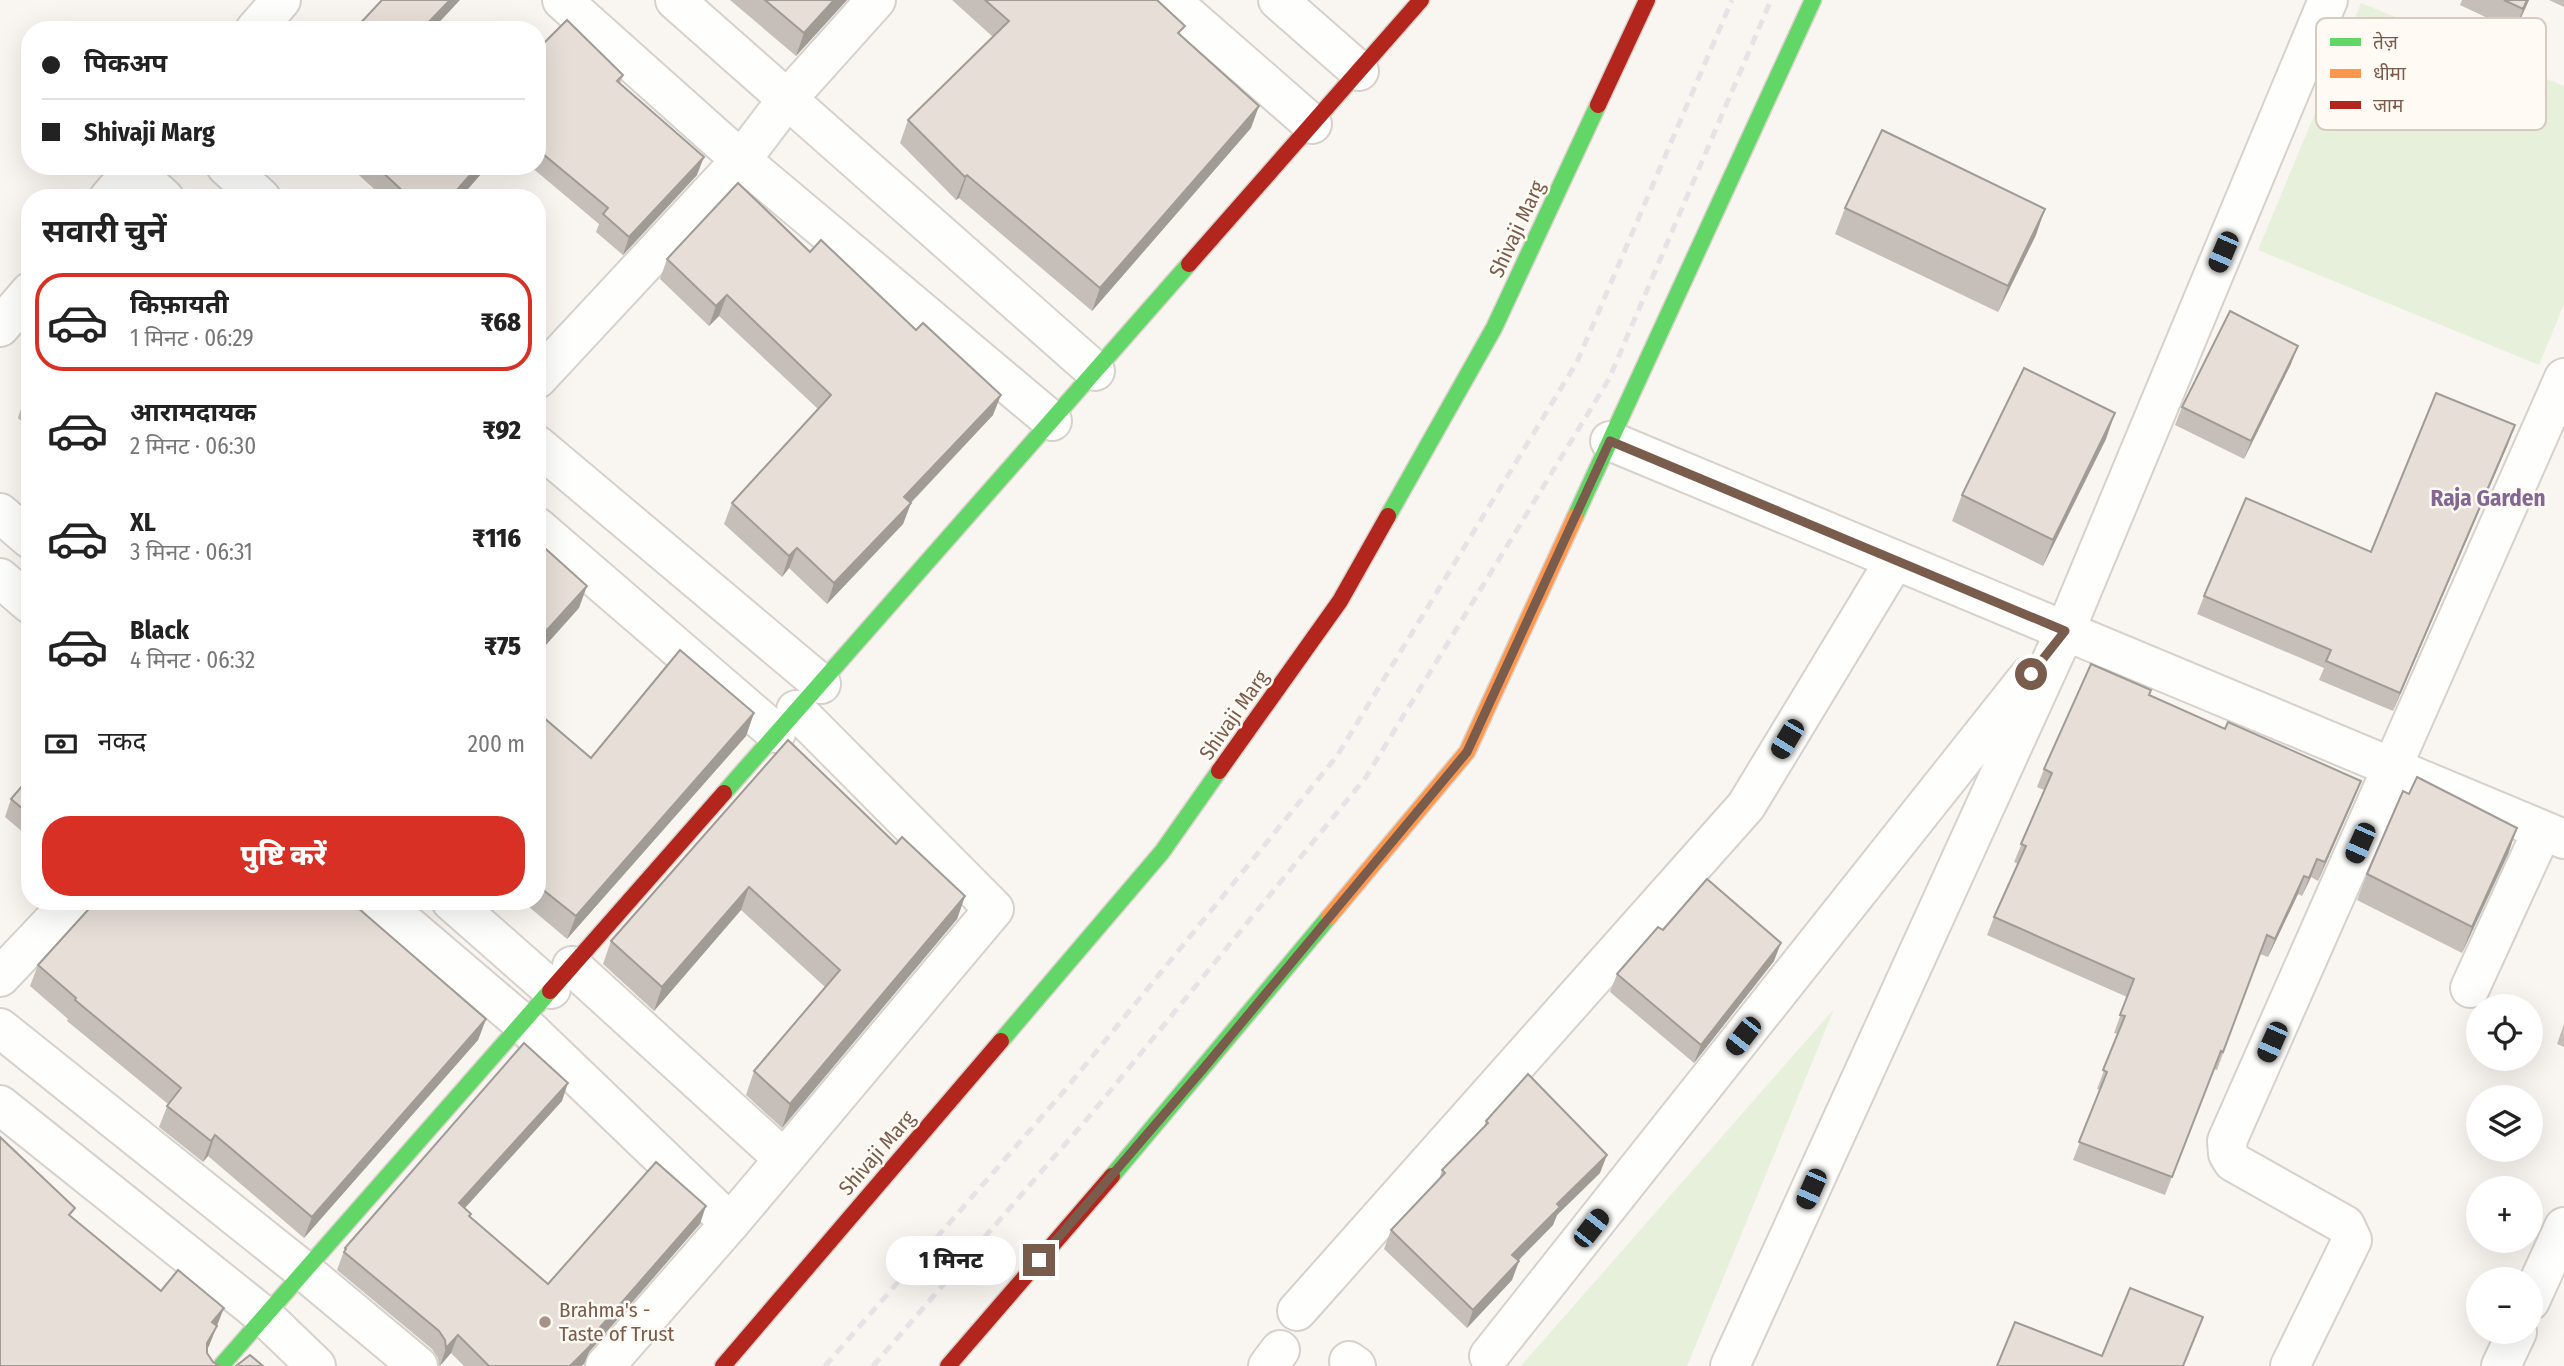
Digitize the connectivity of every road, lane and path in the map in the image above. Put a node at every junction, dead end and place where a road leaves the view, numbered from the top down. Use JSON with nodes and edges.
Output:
{"nodes":[{"id":1,"x":281,"y":0,"type":"edge"},
{"id":2,"x":562,"y":0,"type":"edge"},
{"id":3,"x":675,"y":0,"type":"edge"},
{"id":4,"x":876,"y":0,"type":"edge"},
{"id":5,"x":1170,"y":0,"type":"edge"},
{"id":6,"x":1278,"y":0,"type":"edge"},
{"id":7,"x":1421,"y":0,"type":"edge"},
{"id":8,"x":1647,"y":0,"type":"edge"},
{"id":9,"x":1813,"y":0,"type":"edge"},
{"id":10,"x":2328,"y":0,"type":"edge"},
{"id":11,"x":2320,"y":18,"type":"edge"},
{"id":12,"x":264,"y":21,"type":"edge"},
{"id":13,"x":2316,"y":29,"type":"edge"},
{"id":14,"x":1359,"y":71,"type":"junction"},
{"id":15,"x":788,"y":98,"type":"junction"},
{"id":16,"x":1312,"y":124,"type":"junction"},
{"id":17,"x":741,"y":160,"type":"junction"},
{"id":18,"x":236,"y":175,"type":"edge"},
{"id":19,"x":126,"y":178,"type":"edge"},
{"id":20,"x":147,"y":189,"type":"edge"},
{"id":21,"x":251,"y":189,"type":"edge"},
{"id":22,"x":21,"y":302,"type":"edge"},
{"id":23,"x":0,"y":327,"type":"edge"},
{"id":24,"x":546,"y":369,"type":"edge"},
{"id":25,"x":1095,"y":371,"type":"junction"},
{"id":26,"x":2564,"y":378,"type":"edge"},
{"id":27,"x":1052,"y":421,"type":"junction"},
{"id":28,"x":1610,"y":441,"type":"junction"},
{"id":29,"x":546,"y":454,"type":"edge"},
{"id":30,"x":0,"y":513,"type":"edge"},
{"id":31,"x":21,"y":530,"type":"edge"},
{"id":32,"x":546,"y":533,"type":"edge"},
{"id":33,"x":1895,"y":560,"type":"junction"},
{"id":34,"x":0,"y":578,"type":"edge"},
{"id":35,"x":21,"y":596,"type":"edge"},
{"id":36,"x":2065,"y":631,"type":"junction"},
{"id":37,"x":798,"y":709,"type":"junction"},
{"id":38,"x":2393,"y":768,"type":"junction"},
{"id":39,"x":2553,"y":835,"type":"edge"},
{"id":40,"x":63,"y":910,"type":"edge"},
{"id":41,"x":390,"y":910,"type":"edge"},
{"id":42,"x":464,"y":910,"type":"edge"},
{"id":43,"x":0,"y":977,"type":"edge"},
{"id":44,"x":561,"y":977,"type":"junction"},
{"id":45,"x":2470,"y":988,"type":"dead end"},
{"id":46,"x":522,"y":1023,"type":"junction"},
{"id":47,"x":0,"y":1028,"type":"edge"},
{"id":48,"x":0,"y":1105,"type":"edge"},
{"id":49,"x":784,"y":1159,"type":"junction"},
{"id":50,"x":730,"y":1223,"type":"junction"},
{"id":51,"x":2564,"y":1227,"type":"edge"},
{"id":52,"x":304,"y":1270,"type":"junction"},
{"id":53,"x":2543,"y":1273,"type":"edge"},
{"id":54,"x":1297,"y":1311,"type":"dead end"},
{"id":55,"x":264,"y":1316,"type":"junction"},
{"id":56,"x":2511,"y":1344,"type":"edge"},
{"id":57,"x":1489,"y":1356,"type":"dead end"},
{"id":58,"x":221,"y":1366,"type":"edge"},
{"id":59,"x":316,"y":1366,"type":"edge"},
{"id":60,"x":418,"y":1366,"type":"edge"},
{"id":61,"x":605,"y":1366,"type":"edge"},
{"id":62,"x":723,"y":1366,"type":"edge"},
{"id":63,"x":948,"y":1366,"type":"edge"},
{"id":64,"x":1730,"y":1366,"type":"edge"},
{"id":65,"x":2290,"y":1366,"type":"edge"},
{"id":66,"x":2501,"y":1366,"type":"edge"}],
"edges":[{"from":1,"to":12,"type":"street"},
{"from":2,"to":17,"type":"street"},
{"from":3,"to":15,"type":"street"},
{"from":4,"to":15,"type":"street"},
{"from":5,"to":16,"type":"street"},
{"from":6,"to":14,"type":"street"},
{"from":7,"to":14,"type":"main road"},
{"from":8,"to":62,"type":"main road","name":"Shivaji Marg"},
{"from":9,"to":28,"type":"main road"},
{"from":10,"to":11,"type":"street"},
{"from":13,"to":36,"type":"street"},
{"from":14,"to":16,"type":"main road"},
{"from":15,"to":17,"type":"street"},
{"from":15,"to":25,"type":"street"},
{"from":16,"to":25,"type":"main road"},
{"from":17,"to":24,"type":"street"},
{"from":17,"to":27,"type":"street"},
{"from":18,"to":21,"type":"street"},
{"from":19,"to":20,"type":"street"},
{"from":22,"to":23,"type":"street"},
{"from":25,"to":27,"type":"main road"},
{"from":26,"to":38,"type":"street"},
{"from":27,"to":37,"type":"main road"},
{"from":28,"to":33,"type":"street"},
{"from":28,"to":63,"type":"main road"},
{"from":29,"to":37,"type":"street"},
{"from":30,"to":31,"type":"street"},
{"from":32,"to":37,"type":"street"},
{"from":33,"to":36,"type":"street"},
{"from":33,"to":54,"type":"street"},
{"from":34,"to":35,"type":"street"},
{"from":36,"to":38,"type":"street"},
{"from":36,"to":57,"type":"street"},
{"from":36,"to":64,"type":"street"},
{"from":37,"to":44,"type":"main road"},
{"from":37,"to":49,"type":"street"},
{"from":38,"to":39,"type":"street"},
{"from":38,"to":65,"type":"street"},
{"from":39,"to":45,"type":"street"},
{"from":40,"to":43,"type":"street"},
{"from":41,"to":46,"type":"street"},
{"from":42,"to":44,"type":"street"},
{"from":44,"to":46,"type":"main road"},
{"from":44,"to":49,"type":"street"},
{"from":46,"to":50,"type":"street"},
{"from":46,"to":52,"type":"main road"},
{"from":47,"to":52,"type":"street"},
{"from":48,"to":55,"type":"street"},
{"from":49,"to":50,"type":"street"},
{"from":50,"to":61,"type":"street"},
{"from":51,"to":53,"type":"street"},
{"from":52,"to":55,"type":"main road"},
{"from":52,"to":60,"type":"street"},
{"from":55,"to":58,"type":"main road"},
{"from":55,"to":59,"type":"street"},
{"from":56,"to":66,"type":"street"}]}
